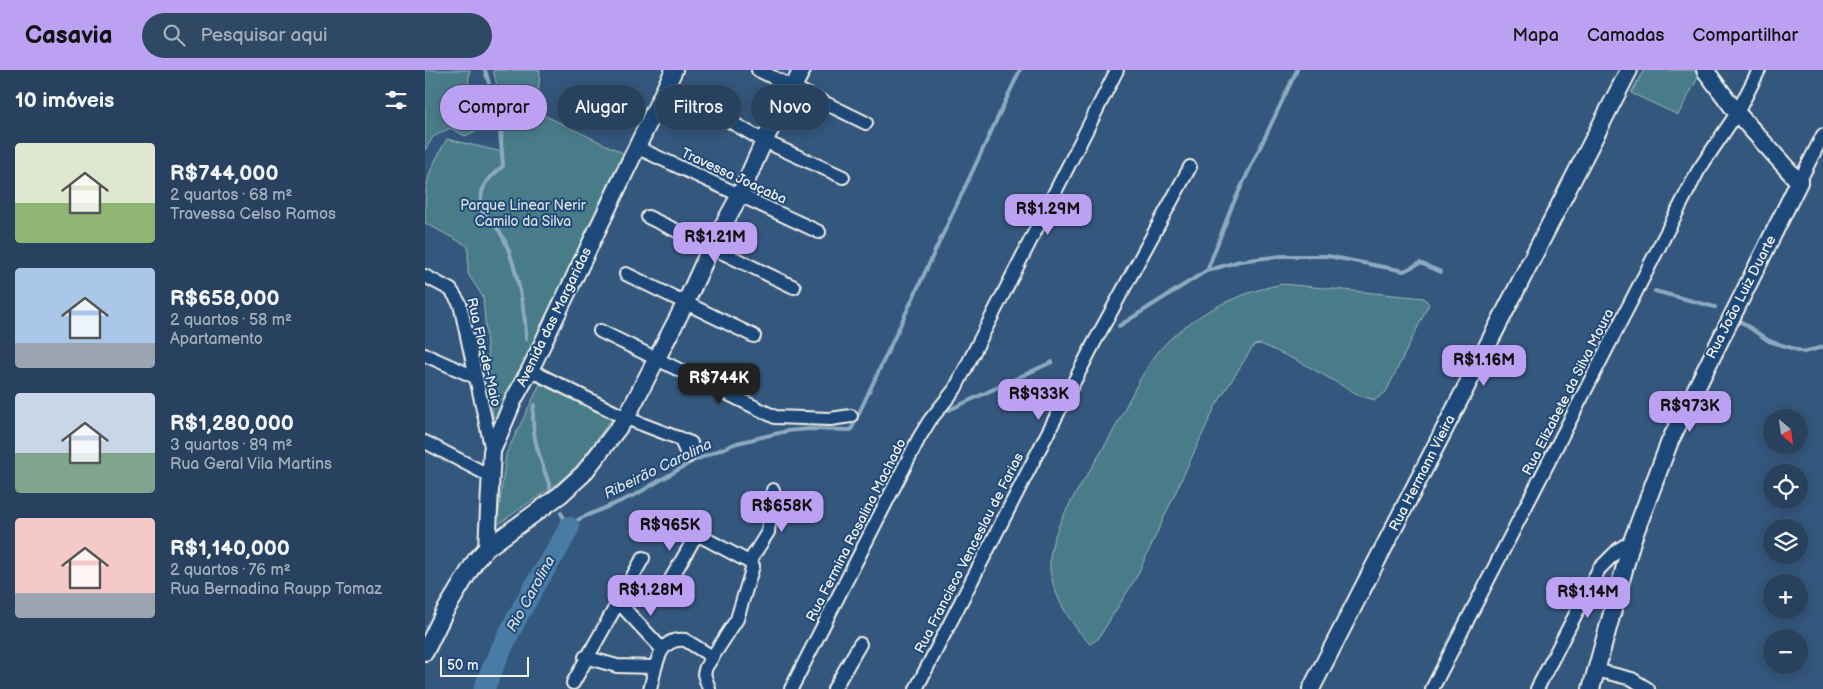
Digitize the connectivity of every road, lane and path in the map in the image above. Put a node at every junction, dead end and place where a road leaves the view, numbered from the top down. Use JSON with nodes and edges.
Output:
{"nodes":[{"id":1,"x":674,"y":70,"type":"edge"},
{"id":2,"x":758,"y":70,"type":"edge"},
{"id":3,"x":802,"y":70,"type":"edge"},
{"id":4,"x":1117,"y":70,"type":"edge"},
{"id":5,"x":1629,"y":70,"type":"edge"},
{"id":6,"x":1705,"y":70,"type":"edge"},
{"id":7,"x":1759,"y":70,"type":"edge"},
{"id":8,"x":791,"y":85,"type":"edge"},
{"id":9,"x":794,"y":85,"type":"edge"},
{"id":10,"x":829,"y":104,"type":"edge"},
{"id":11,"x":1737,"y":113,"type":"junction"},
{"id":12,"x":866,"y":123,"type":"dead end"},
{"id":13,"x":741,"y":128,"type":"edge"},
{"id":14,"x":770,"y":130,"type":"edge"},
{"id":15,"x":1823,"y":135,"type":"edge"},
{"id":16,"x":764,"y":141,"type":"junction"},
{"id":17,"x":636,"y":147,"type":"junction"},
{"id":18,"x":1190,"y":167,"type":"dead end"},
{"id":19,"x":843,"y":177,"type":"dead end"},
{"id":20,"x":1799,"y":182,"type":"junction"},
{"id":21,"x":740,"y":195,"type":"junction"},
{"id":22,"x":648,"y":217,"type":"dead end"},
{"id":23,"x":819,"y":232,"type":"dead end"},
{"id":24,"x":711,"y":247,"type":"junction"},
{"id":25,"x":626,"y":274,"type":"dead end"},
{"id":26,"x":425,"y":276,"type":"edge"},
{"id":27,"x":794,"y":287,"type":"dead end"},
{"id":28,"x":686,"y":302,"type":"junction"},
{"id":29,"x":600,"y":331,"type":"dead end"},
{"id":30,"x":754,"y":336,"type":"dead end"},
{"id":31,"x":425,"y":355,"type":"edge"},
{"id":32,"x":657,"y":360,"type":"junction"},
{"id":33,"x":531,"y":370,"type":"junction"},
{"id":34,"x":475,"y":377,"type":"junction"},
{"id":35,"x":851,"y":416,"type":"dead end"},
{"id":36,"x":626,"y":418,"type":"junction"},
{"id":37,"x":425,"y":442,"type":"edge"},
{"id":38,"x":492,"y":451,"type":"junction"},
{"id":39,"x":688,"y":456,"type":"dead end"},
{"id":40,"x":490,"y":476,"type":"junction"},
{"id":41,"x":773,"y":490,"type":"dead end"},
{"id":42,"x":1633,"y":541,"type":"junction"},
{"id":43,"x":487,"y":548,"type":"junction"},
{"id":44,"x":643,"y":558,"type":"dead end"},
{"id":45,"x":749,"y":562,"type":"junction"},
{"id":46,"x":668,"y":584,"type":"dead end"},
{"id":47,"x":618,"y":602,"type":"junction"},
{"id":48,"x":860,"y":644,"type":"dead end"},
{"id":49,"x":662,"y":649,"type":"junction"},
{"id":50,"x":425,"y":652,"type":"edge"},
{"id":51,"x":711,"y":656,"type":"junction"},
{"id":52,"x":585,"y":657,"type":"junction"},
{"id":53,"x":654,"y":667,"type":"junction"},
{"id":54,"x":1596,"y":670,"type":"junction"},
{"id":55,"x":573,"y":683,"type":"dead end"},
{"id":56,"x":650,"y":689,"type":"edge"},
{"id":57,"x":709,"y":689,"type":"edge"},
{"id":58,"x":791,"y":689,"type":"edge"},
{"id":59,"x":834,"y":689,"type":"edge"},
{"id":60,"x":915,"y":689,"type":"edge"},
{"id":61,"x":1311,"y":689,"type":"edge"},
{"id":62,"x":1432,"y":689,"type":"edge"},
{"id":63,"x":1537,"y":689,"type":"edge"},
{"id":64,"x":1591,"y":689,"type":"edge"},
{"id":65,"x":1648,"y":689,"type":"edge"}],
"edges":[{"from":1,"to":17,"type":"street","name":"Avenida das Margaridas"},
{"from":2,"to":8,"type":"street"},
{"from":3,"to":9,"type":"street"},
{"from":4,"to":58,"type":"street","name":"Rua Fermina Rosalina Machado"},
{"from":5,"to":61,"type":"street","name":"Rua Hermann Vieira"},
{"from":6,"to":11,"type":"street"},
{"from":7,"to":11,"type":"street","name":"Rua Elizabete da Silva Moura"},
{"from":10,"to":12,"type":"street"},
{"from":11,"to":20,"type":"street"},
{"from":11,"to":62,"type":"street","name":"Rua Elizabete da Silva Moura"},
{"from":13,"to":16,"type":"street"},
{"from":14,"to":16,"type":"street"},
{"from":15,"to":20,"type":"street","name":"Rua João Luiz Duarte"},
{"from":16,"to":19,"type":"street"},
{"from":16,"to":21,"type":"street"},
{"from":17,"to":21,"type":"street","name":"Travessa Joaçaba"},
{"from":17,"to":33,"type":"street","name":"Avenida das Margaridas"},
{"from":18,"to":60,"type":"street","name":"Rua Francisco Venceslau de Farias"},
{"from":20,"to":42,"type":"street","name":"Rua João Luiz Duarte"},
{"from":21,"to":23,"type":"street","name":"Travessa Joaçaba"},
{"from":21,"to":24,"type":"street"},
{"from":22,"to":24,"type":"street"},
{"from":24,"to":27,"type":"street"},
{"from":24,"to":28,"type":"street"},
{"from":25,"to":28,"type":"street"},
{"from":26,"to":34,"type":"street","name":"Rua Flor-de-Maio"},
{"from":28,"to":30,"type":"street"},
{"from":28,"to":32,"type":"street"},
{"from":29,"to":32,"type":"street"},
{"from":31,"to":34,"type":"street"},
{"from":32,"to":35,"type":"street"},
{"from":32,"to":36,"type":"street"},
{"from":33,"to":36,"type":"street"},
{"from":33,"to":38,"type":"street","name":"Avenida das Margaridas"},
{"from":34,"to":38,"type":"street","name":"Rua Flor-de-Maio"},
{"from":36,"to":39,"type":"street"},
{"from":36,"to":43,"type":"street"},
{"from":37,"to":40,"type":"street"},
{"from":38,"to":40,"type":"street","name":"Avenida das Margaridas"},
{"from":40,"to":43,"type":"street","name":"Avenida das Margaridas"},
{"from":41,"to":45,"type":"street"},
{"from":42,"to":54,"type":"street","name":"Rua João Luiz Duarte"},
{"from":42,"to":63,"type":"street"},
{"from":43,"to":50,"type":"street"},
{"from":44,"to":47,"type":"street"},
{"from":45,"to":46,"type":"street"},
{"from":45,"to":51,"type":"street"},
{"from":47,"to":49,"type":"street"},
{"from":47,"to":52,"type":"street"},
{"from":48,"to":59,"type":"street"},
{"from":49,"to":51,"type":"street"},
{"from":49,"to":53,"type":"street"},
{"from":51,"to":57,"type":"street"},
{"from":52,"to":53,"type":"street"},
{"from":52,"to":55,"type":"street"},
{"from":53,"to":56,"type":"street"},
{"from":54,"to":64,"type":"street","name":"Rua João Luiz Duarte"},
{"from":54,"to":65,"type":"street"}]}
